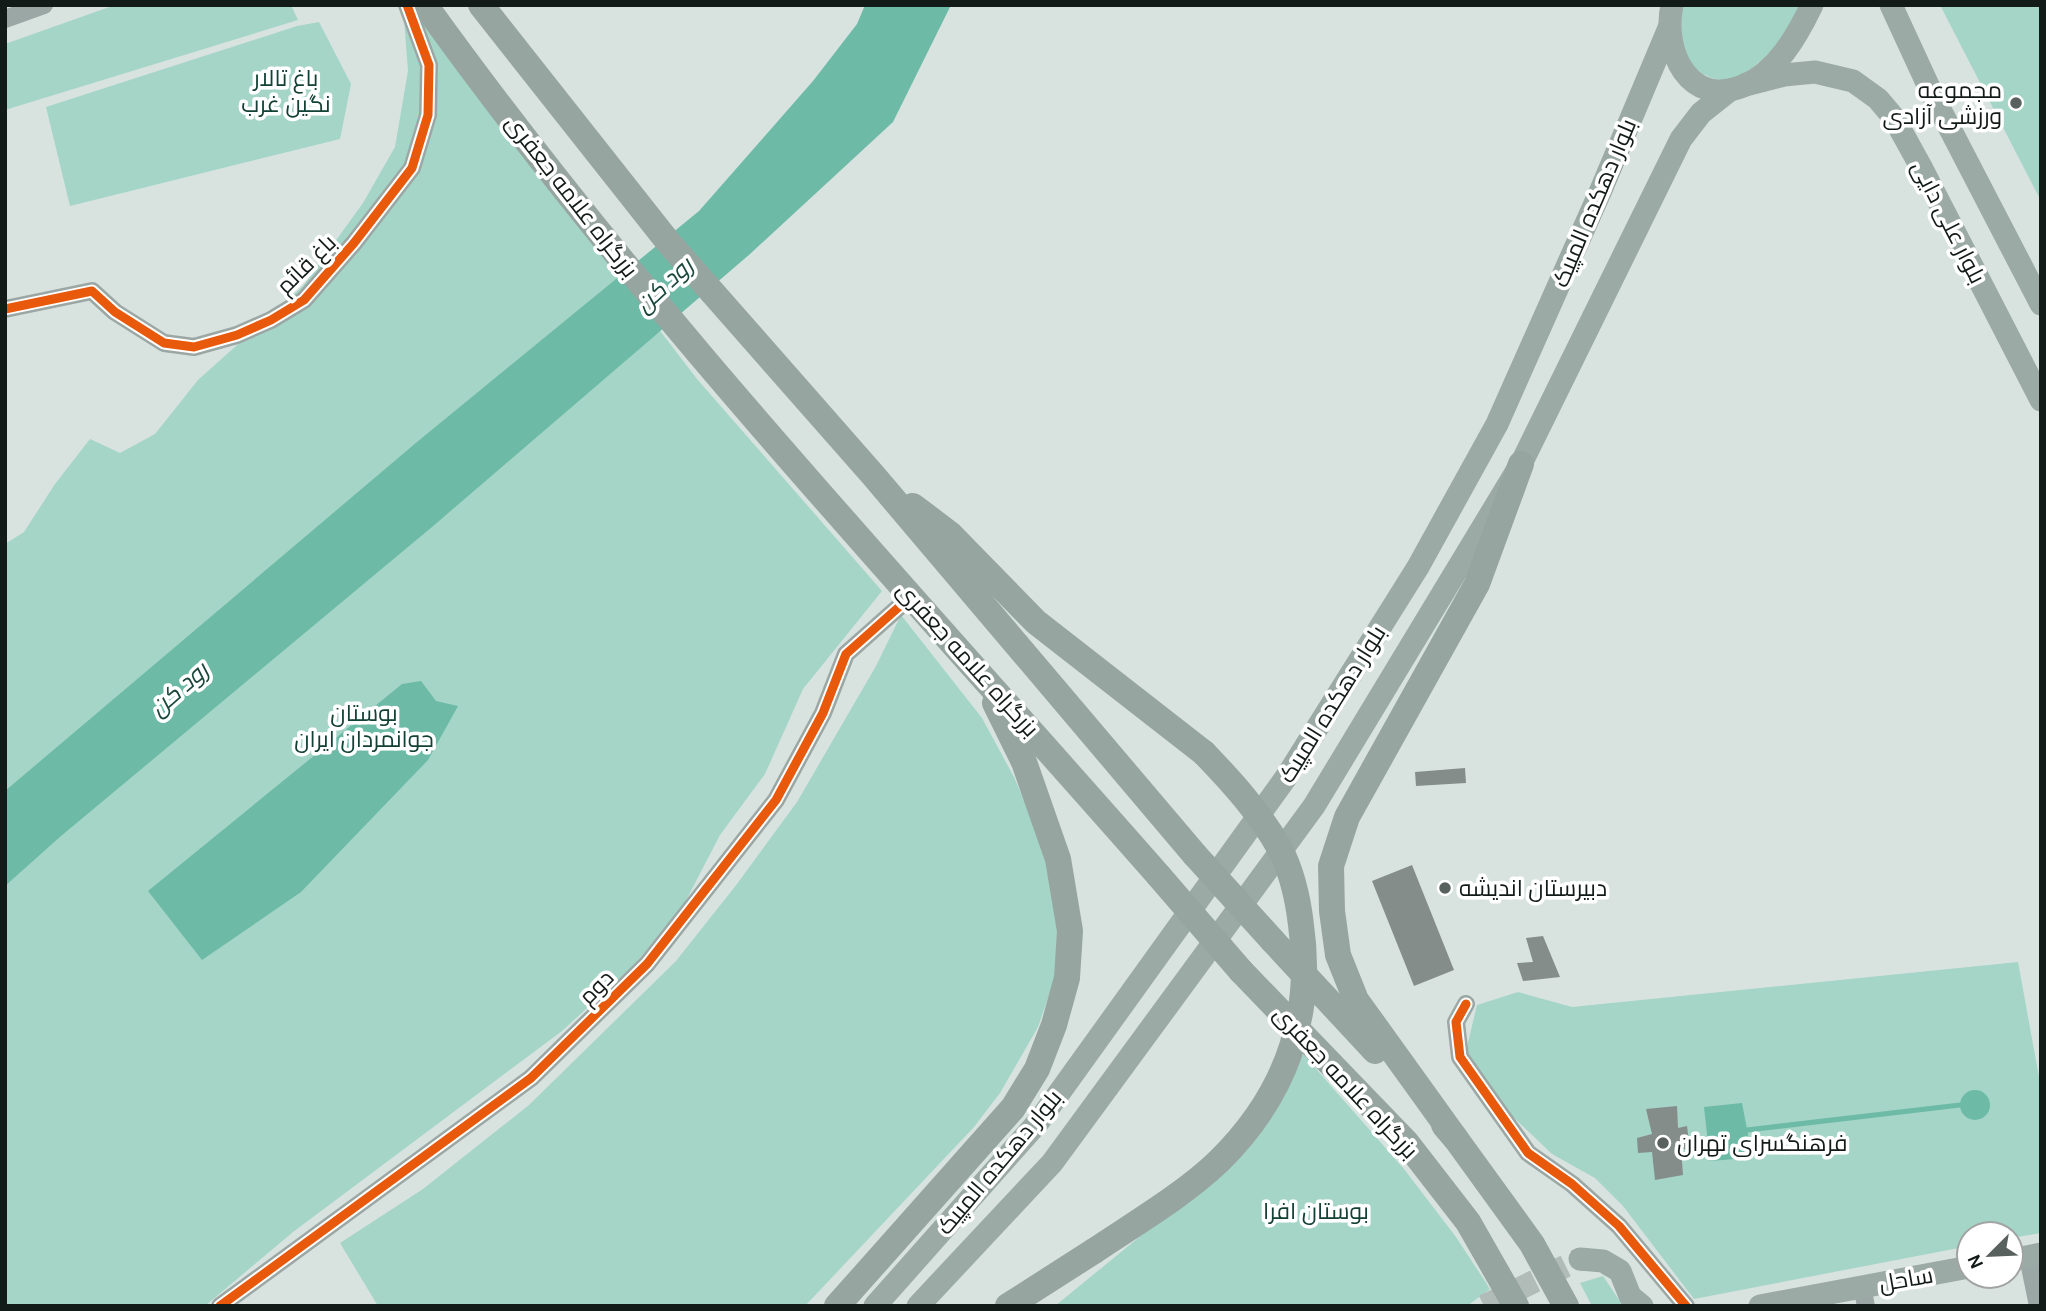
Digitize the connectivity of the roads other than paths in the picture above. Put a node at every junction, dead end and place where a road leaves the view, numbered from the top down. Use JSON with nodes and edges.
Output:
{"nodes":[{"id":1,"x":44,"y":5,"type":"edge"},
{"id":2,"x":407,"y":5,"type":"edge"},
{"id":3,"x":425,"y":5,"type":"edge"},
{"id":4,"x":1672,"y":5,"type":"edge"},
{"id":5,"x":1812,"y":5,"type":"edge"},
{"id":6,"x":1891,"y":5,"type":"edge"},
{"id":7,"x":486,"y":13,"type":"edge"},
{"id":8,"x":5,"y":19,"type":"edge"},
{"id":9,"x":1669,"y":28,"type":"junction"},
{"id":10,"x":1737,"y":88,"type":"junction"},
{"id":11,"x":2041,"y":304,"type":"edge"},
{"id":12,"x":5,"y":309,"type":"edge"},
{"id":13,"x":2041,"y":400,"type":"edge"},
{"id":14,"x":1521,"y":464,"type":"junction"},
{"id":15,"x":873,"y":475,"type":"junction"},
{"id":16,"x":900,"y":606,"type":"dead end"},
{"id":17,"x":979,"y":670,"type":"junction"},
{"id":18,"x":1466,"y":1004,"type":"dead end"},
{"id":19,"x":1456,"y":1139,"type":"junction"},
{"id":20,"x":2027,"y":1257,"type":"edge"},
{"id":21,"x":1580,"y":1259,"type":"tunnel mouth"},
{"id":22,"x":1955,"y":1271,"type":"edge"},
{"id":23,"x":1864,"y":1296,"type":"edge"},
{"id":24,"x":220,"y":1306,"type":"edge"},
{"id":25,"x":837,"y":1306,"type":"edge"},
{"id":26,"x":875,"y":1306,"type":"edge"},
{"id":27,"x":918,"y":1306,"type":"edge"},
{"id":28,"x":1008,"y":1306,"type":"edge"},
{"id":29,"x":1516,"y":1306,"type":"edge"},
{"id":30,"x":1566,"y":1306,"type":"edge"},
{"id":31,"x":1642,"y":1306,"type":"edge"},
{"id":32,"x":1686,"y":1306,"type":"edge"},
{"id":33,"x":1760,"y":1306,"type":"edge"},
{"id":34,"x":2038,"y":1306,"type":"edge"}],
"edges":[{"from":1,"to":8,"type":"street"},
{"from":2,"to":12,"type":"street","name":"باغ قائم"},
{"from":3,"to":17,"type":"highway","name":"بزرگراه علامه جعفری"},
{"from":4,"to":9,"type":"main road"},
{"from":5,"to":10,"type":"main road","name":"بلوار دهکده المپیک"},
{"from":6,"to":11,"type":"main road","name":"بلوار علی دایی"},
{"from":7,"to":15,"type":"highway","name":"بزرگراه علامه جعفری"},
{"from":9,"to":10,"type":"main road"},
{"from":9,"to":26,"type":"main road","name":"بلوار دهکده المپیک"},
{"from":10,"to":13,"type":"main road","name":"بلوار علی دایی"},
{"from":10,"to":14,"type":"main road","name":"بلوار دهکده المپیک"},
{"from":14,"to":19,"type":"highway"},
{"from":14,"to":27,"type":"main road","name":"بلوار دهکده المپیک"},
{"from":15,"to":19,"type":"highway","name":"بزرگراه علامه جعفری","bridge":true},
{"from":15,"to":28,"type":"highway","bridge":true},
{"from":16,"to":24,"type":"street","name":"دوم"},
{"from":17,"to":25,"type":"highway"},
{"from":17,"to":29,"type":"highway","name":"بزرگراه علامه جعفری","bridge":true},
{"from":18,"to":32,"type":"street"},
{"from":19,"to":30,"type":"highway","name":"بزرگراه علامه جعفری"},
{"from":20,"to":34,"type":"street"},
{"from":21,"to":31,"type":"main road"},
{"from":22,"to":23,"type":"main road","name":"ساحل"},
{"from":23,"to":33,"type":"main road","name":"ساحل"}]}
